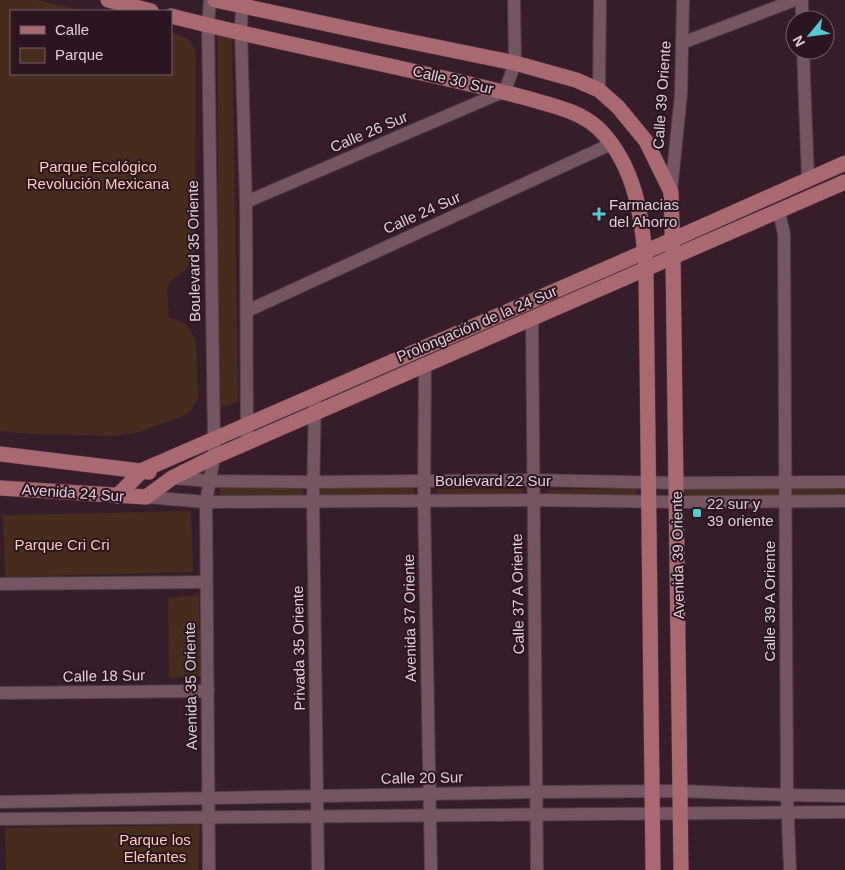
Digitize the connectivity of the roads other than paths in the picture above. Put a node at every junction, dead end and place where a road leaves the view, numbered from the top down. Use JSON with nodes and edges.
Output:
{"nodes":[{"id":1,"x":108,"y":0,"type":"edge"},
{"id":2,"x":210,"y":0,"type":"edge"},
{"id":3,"x":215,"y":0,"type":"edge"},
{"id":4,"x":514,"y":0,"type":"edge"},
{"id":5,"x":600,"y":0,"type":"edge"},
{"id":6,"x":684,"y":0,"type":"edge"},
{"id":7,"x":795,"y":0,"type":"edge"},
{"id":8,"x":242,"y":3,"type":"edge"},
{"id":9,"x":147,"y":10,"type":"edge"},
{"id":10,"x":172,"y":16,"type":"edge"},
{"id":11,"x":208,"y":26,"type":"junction"},
{"id":12,"x":242,"y":32,"type":"junction"},
{"id":13,"x":682,"y":42,"type":"junction"},
{"id":14,"x":803,"y":60,"type":"edge"},
{"id":15,"x":515,"y":63,"type":"junction"},
{"id":16,"x":599,"y":90,"type":"junction"},
{"id":17,"x":504,"y":91,"type":"junction"},
{"id":18,"x":612,"y":144,"type":"junction"},
{"id":19,"x":845,"y":163,"type":"edge"},
{"id":20,"x":808,"y":179,"type":"junction"},
{"id":21,"x":845,"y":182,"type":"edge"},
{"id":22,"x":671,"y":192,"type":"junction"},
{"id":23,"x":246,"y":202,"type":"junction"},
{"id":24,"x":779,"y":212,"type":"junction"},
{"id":25,"x":672,"y":240,"type":"junction"},
{"id":26,"x":645,"y":252,"type":"junction"},
{"id":27,"x":673,"y":257,"type":"junction"},
{"id":28,"x":646,"y":270,"type":"junction"},
{"id":29,"x":247,"y":311,"type":"junction"},
{"id":30,"x":532,"y":318,"type":"junction"},
{"id":31,"x":425,"y":364,"type":"junction"},
{"id":32,"x":315,"y":394,"type":"junction"},
{"id":33,"x":314,"y":412,"type":"junction"},
{"id":34,"x":246,"y":424,"type":"junction"},
{"id":35,"x":214,"y":438,"type":"junction"},
{"id":36,"x":247,"y":442,"type":"junction"},
{"id":37,"x":0,"y":454,"type":"edge"},
{"id":38,"x":214,"y":457,"type":"junction"},
{"id":39,"x":143,"y":470,"type":"junction"},
{"id":40,"x":172,"y":478,"type":"junction"},
{"id":41,"x":533,"y":480,"type":"junction"},
{"id":42,"x":210,"y":481,"type":"junction"},
{"id":43,"x":313,"y":482,"type":"junction"},
{"id":44,"x":424,"y":482,"type":"junction"},
{"id":45,"x":786,"y":482,"type":"junction"},
{"id":46,"x":845,"y":482,"type":"edge"},
{"id":47,"x":648,"y":483,"type":"junction"},
{"id":48,"x":677,"y":483,"type":"junction"},
{"id":49,"x":0,"y":488,"type":"edge"},
{"id":50,"x":117,"y":496,"type":"junction"},
{"id":51,"x":146,"y":497,"type":"junction"},
{"id":52,"x":313,"y":500,"type":"junction"},
{"id":53,"x":424,"y":500,"type":"junction"},
{"id":54,"x":533,"y":500,"type":"junction"},
{"id":55,"x":786,"y":501,"type":"junction"},
{"id":56,"x":845,"y":501,"type":"edge"},
{"id":57,"x":206,"y":502,"type":"junction"},
{"id":58,"x":648,"y":502,"type":"junction"},
{"id":59,"x":677,"y":502,"type":"junction"},
{"id":60,"x":206,"y":582,"type":"junction"},
{"id":61,"x":0,"y":584,"type":"edge"},
{"id":62,"x":208,"y":691,"type":"junction"},
{"id":63,"x":0,"y":693,"type":"edge"},
{"id":64,"x":652,"y":791,"type":"junction"},
{"id":65,"x":680,"y":791,"type":"junction"},
{"id":66,"x":536,"y":792,"type":"junction"},
{"id":67,"x":430,"y":794,"type":"junction"},
{"id":68,"x":318,"y":796,"type":"junction"},
{"id":69,"x":787,"y":796,"type":"junction"},
{"id":70,"x":845,"y":796,"type":"edge"},
{"id":71,"x":209,"y":798,"type":"junction"},
{"id":72,"x":0,"y":802,"type":"edge"},
{"id":73,"x":680,"y":812,"type":"junction"},
{"id":74,"x":788,"y":812,"type":"junction"},
{"id":75,"x":845,"y":812,"type":"edge"},
{"id":76,"x":653,"y":813,"type":"junction"},
{"id":77,"x":536,"y":814,"type":"junction"},
{"id":78,"x":430,"y":815,"type":"junction"},
{"id":79,"x":318,"y":816,"type":"junction"},
{"id":80,"x":209,"y":817,"type":"junction"},
{"id":81,"x":0,"y":819,"type":"edge"},
{"id":82,"x":209,"y":870,"type":"edge"},
{"id":83,"x":318,"y":870,"type":"edge"},
{"id":84,"x":430,"y":870,"type":"edge"},
{"id":85,"x":537,"y":870,"type":"edge"},
{"id":86,"x":653,"y":870,"type":"edge"},
{"id":87,"x":681,"y":870,"type":"edge"},
{"id":88,"x":790,"y":870,"type":"edge"}],
"edges":[{"from":1,"to":9,"type":"main road"},
{"from":2,"to":11,"type":"street","name":"Boulevard 35 Oriente"},
{"from":3,"to":8,"type":"main road","name":"Calle 30 Sur"},
{"from":4,"to":15,"type":"street"},
{"from":5,"to":16,"type":"street"},
{"from":6,"to":13,"type":"street","name":"Calle 39 Oriente"},
{"from":7,"to":13,"type":"street"},
{"from":8,"to":12,"type":"street"},
{"from":8,"to":15,"type":"main road","name":"Calle 30 Sur"},
{"from":10,"to":11,"type":"main road","name":"Calle 30 Sur"},
{"from":11,"to":12,"type":"main road","name":"Calle 30 Sur"},
{"from":11,"to":35,"type":"street","name":"Boulevard 35 Oriente"},
{"from":12,"to":17,"type":"main road","name":"Calle 30 Sur"},
{"from":12,"to":23,"type":"street"},
{"from":13,"to":22,"type":"street","name":"Calle 39 Oriente"},
{"from":14,"to":20,"type":"street"},
{"from":15,"to":16,"type":"main road","name":"Calle 30 Sur"},
{"from":15,"to":17,"type":"street"},
{"from":16,"to":22,"type":"main road","name":"Calle 30 Sur"},
{"from":17,"to":18,"type":"main road","name":"Calle 30 Sur"},
{"from":17,"to":23,"type":"street","name":"Calle 26 Sur"},
{"from":18,"to":26,"type":"main road","name":"Calle 30 Sur"},
{"from":18,"to":29,"type":"street","name":"Calle 24 Sur"},
{"from":19,"to":20,"type":"main road","name":"Prolongación de la 24 Sur"},
{"from":20,"to":25,"type":"main road","name":"Prolongación de la 24 Sur"},
{"from":21,"to":24,"type":"main road","name":"Prolongación de la 24 Sur"},
{"from":22,"to":25,"type":"main road","name":"Calle 30 Sur"},
{"from":23,"to":29,"type":"street"},
{"from":24,"to":27,"type":"main road","name":"Prolongación de la 24 Sur"},
{"from":24,"to":45,"type":"street","name":"Calle 39 A Oriente"},
{"from":25,"to":26,"type":"main road","name":"Prolongación de la 24 Sur"},
{"from":25,"to":27,"type":"main road","name":"Avenida 39 Oriente"},
{"from":26,"to":28,"type":"main road","name":"Avenida 39 Oriente"},
{"from":26,"to":32,"type":"main road","name":"Prolongación de la 24 Sur"},
{"from":27,"to":28,"type":"main road","name":"Prolongación de la 24 Sur"},
{"from":27,"to":48,"type":"main road","name":"Avenida 39 Oriente"},
{"from":28,"to":30,"type":"main road","name":"Prolongación de la 24 Sur"},
{"from":28,"to":47,"type":"main road","name":"Avenida 39 Oriente"},
{"from":29,"to":34,"type":"street"},
{"from":30,"to":31,"type":"main road","name":"Prolongación de la 24 Sur"},
{"from":30,"to":41,"type":"street","name":"Calle 37 A Oriente"},
{"from":31,"to":33,"type":"main road","name":"Prolongación de la 24 Sur"},
{"from":31,"to":44,"type":"street","name":"Avenida 37 Oriente"},
{"from":32,"to":33,"type":"street","name":"Privada 35 Oriente"},
{"from":32,"to":34,"type":"main road","name":"Prolongación de la 24 Sur"},
{"from":33,"to":36,"type":"main road","name":"Prolongación de la 24 Sur"},
{"from":33,"to":43,"type":"street","name":"Privada 35 Oriente"},
{"from":34,"to":35,"type":"main road","name":"Prolongación de la 24 Sur"},
{"from":34,"to":36,"type":"street"},
{"from":35,"to":38,"type":"street","name":"Boulevard 35 Oriente"},
{"from":35,"to":39,"type":"main road","name":"Prolongación de la 24 Sur"},
{"from":36,"to":38,"type":"main road","name":"Prolongación de la 24 Sur"},
{"from":37,"to":39,"type":"main road","name":"Avenida 24 Sur"},
{"from":38,"to":40,"type":"main road","name":"Prolongación de la 24 Sur"},
{"from":38,"to":42,"type":"street","name":"Boulevard 35 Oriente"},
{"from":39,"to":40,"type":"main road","name":"Boulevard 22 Sur"},
{"from":39,"to":50,"type":"main road","name":"Prolongación de la 24 Sur"},
{"from":40,"to":42,"type":"street","name":"Boulevard 22 Sur"},
{"from":40,"to":51,"type":"main road","name":"Prolongación de la 24 Sur"},
{"from":41,"to":44,"type":"street","name":"Boulevard 22 Sur"},
{"from":41,"to":47,"type":"street","name":"Boulevard 22 Sur"},
{"from":41,"to":54,"type":"street","name":"Calle 37 A Oriente"},
{"from":42,"to":43,"type":"street","name":"Boulevard 22 Sur"},
{"from":42,"to":57,"type":"street","name":"Boulevard 35 Oriente"},
{"from":43,"to":44,"type":"street","name":"Boulevard 22 Sur"},
{"from":43,"to":52,"type":"street","name":"Privada 35 Oriente"},
{"from":44,"to":53,"type":"street","name":"Avenida 37 Oriente"},
{"from":45,"to":46,"type":"street","name":"Boulevard 22 Sur"},
{"from":45,"to":48,"type":"street","name":"Boulevard 22 Sur"},
{"from":45,"to":55,"type":"street","name":"Calle 39 A Oriente"},
{"from":47,"to":48,"type":"street","name":"Boulevard 22 Sur"},
{"from":47,"to":58,"type":"main road","name":"Avenida 39 Oriente"},
{"from":48,"to":59,"type":"main road","name":"Avenida 39 Oriente"},
{"from":49,"to":50,"type":"main road","name":"Avenida 24 Sur"},
{"from":50,"to":51,"type":"main road","name":"Avenida 24 Sur"},
{"from":51,"to":57,"type":"street","name":"Boulevard 22 Sur"},
{"from":52,"to":53,"type":"street","name":"Boulevard 22 Sur"},
{"from":52,"to":57,"type":"street","name":"Boulevard 22 Sur"},
{"from":52,"to":68,"type":"street","name":"Privada 35 Oriente"},
{"from":53,"to":54,"type":"street","name":"Boulevard 22 Sur"},
{"from":53,"to":67,"type":"street","name":"Avenida 37 Oriente"},
{"from":54,"to":58,"type":"street","name":"Boulevard 22 Sur"},
{"from":54,"to":66,"type":"street","name":"Calle 37 A Oriente"},
{"from":55,"to":56,"type":"street","name":"Boulevard 22 Sur"},
{"from":55,"to":59,"type":"street","name":"Boulevard 22 Sur"},
{"from":55,"to":69,"type":"street","name":"Calle 39 A Oriente"},
{"from":57,"to":60,"type":"street","name":"Avenida 35 Oriente"},
{"from":58,"to":59,"type":"street","name":"Boulevard 22 Sur"},
{"from":58,"to":64,"type":"main road","name":"Avenida 39 Oriente"},
{"from":59,"to":65,"type":"main road","name":"Avenida 39 Oriente"},
{"from":60,"to":61,"type":"street"},
{"from":60,"to":62,"type":"street","name":"Avenida 35 Oriente"},
{"from":62,"to":63,"type":"street","name":"Calle 18 Sur"},
{"from":62,"to":71,"type":"street","name":"Avenida 35 Oriente"},
{"from":64,"to":65,"type":"street","name":"Calle 20 Sur"},
{"from":64,"to":66,"type":"street","name":"Calle 20 Sur"},
{"from":64,"to":76,"type":"main road","name":"Avenida 39 Oriente"},
{"from":65,"to":69,"type":"street","name":"Calle 20 Sur"},
{"from":65,"to":73,"type":"main road","name":"Avenida 39 Oriente"},
{"from":66,"to":67,"type":"street","name":"Calle 20 Sur"},
{"from":66,"to":77,"type":"street","name":"Calle 37 A Oriente"},
{"from":67,"to":68,"type":"street","name":"Calle 20 Sur"},
{"from":67,"to":78,"type":"street","name":"Avenida 37 Oriente"},
{"from":68,"to":71,"type":"street","name":"Calle 20 Sur"},
{"from":68,"to":79,"type":"street","name":"Privada 35 Oriente"},
{"from":69,"to":70,"type":"street","name":"Calle 20 Sur"},
{"from":69,"to":74,"type":"street","name":"Calle 39 A Oriente"},
{"from":71,"to":72,"type":"street","name":"Calle 20 Sur"},
{"from":71,"to":80,"type":"street","name":"Avenida 35 Oriente"},
{"from":73,"to":74,"type":"street"},
{"from":73,"to":76,"type":"street"},
{"from":73,"to":87,"type":"main road","name":"Avenida 39 Oriente"},
{"from":74,"to":75,"type":"street"},
{"from":74,"to":88,"type":"street","name":"Calle 39 A Oriente"},
{"from":76,"to":77,"type":"street"},
{"from":76,"to":86,"type":"main road","name":"Avenida 39 Oriente"},
{"from":77,"to":78,"type":"street"},
{"from":77,"to":85,"type":"street","name":"Calle 37 A Oriente"},
{"from":78,"to":79,"type":"street"},
{"from":78,"to":84,"type":"street","name":"Avenida 37 Oriente"},
{"from":79,"to":80,"type":"street"},
{"from":79,"to":83,"type":"street","name":"Privada 35 Oriente"},
{"from":80,"to":81,"type":"street"},
{"from":80,"to":82,"type":"street","name":"Avenida 35 Oriente"}]}
